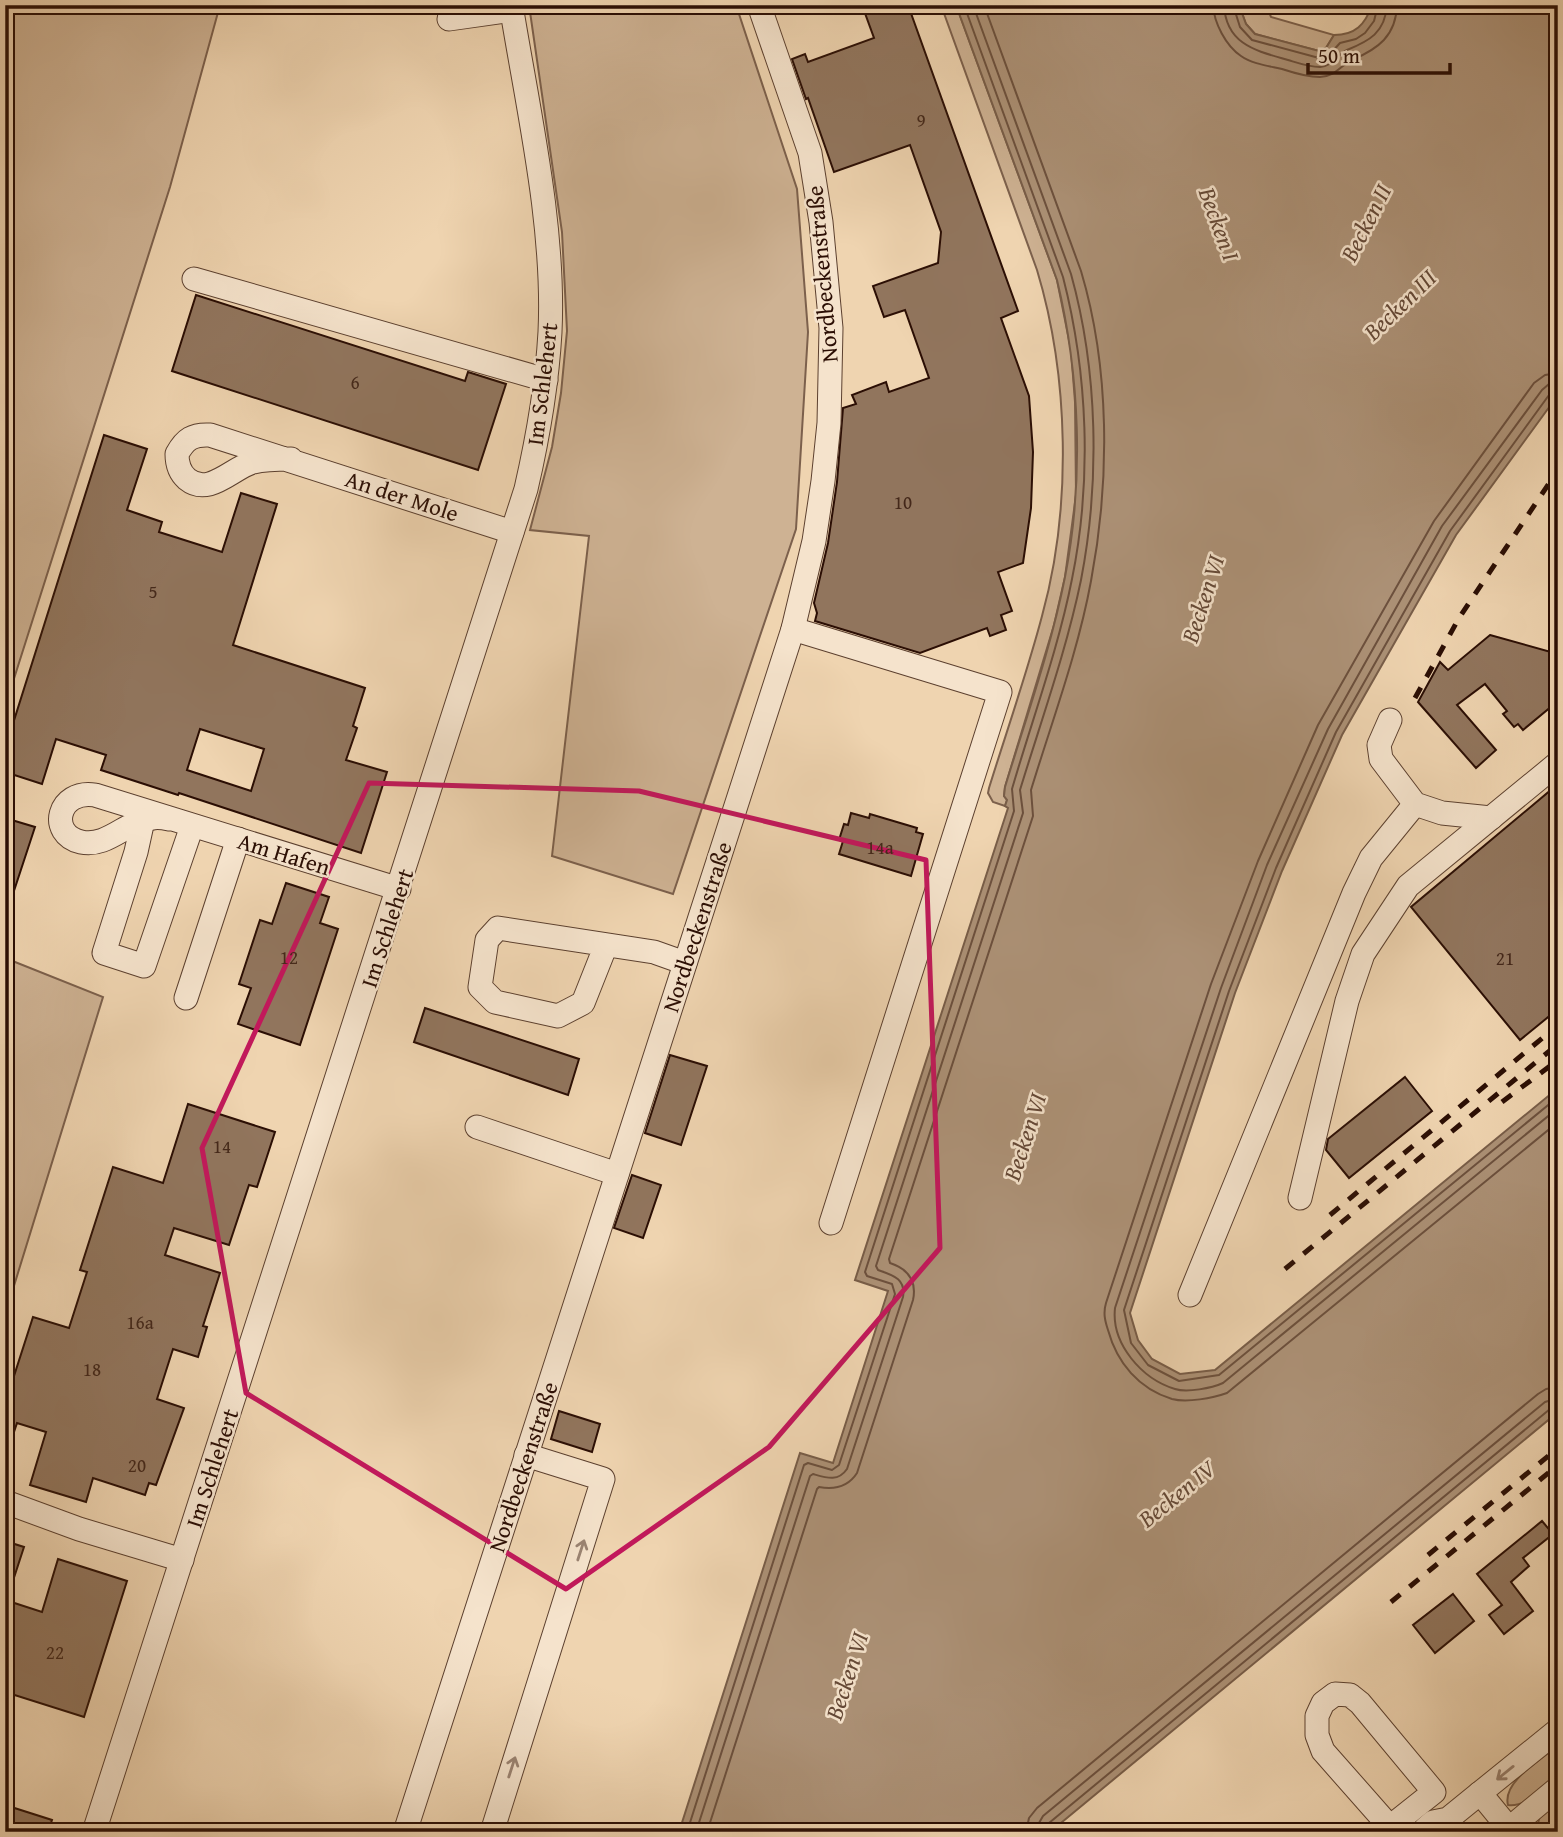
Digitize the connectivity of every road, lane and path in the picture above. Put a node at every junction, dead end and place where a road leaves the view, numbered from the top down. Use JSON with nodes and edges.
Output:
{"nodes":[{"id":1,"x":760,"y":5,"type":"edge"},
{"id":2,"x":511,"y":7,"type":"edge"},
{"id":3,"x":449,"y":19,"type":"dead end"},
{"id":4,"x":194,"y":279,"type":"dead end"},
{"id":5,"x":546,"y":380,"type":"junction"},
{"id":6,"x":291,"y":459,"type":"dead end"},
{"id":7,"x":512,"y":532,"type":"junction"},
{"id":8,"x":793,"y":629,"type":"junction"},
{"id":9,"x":1390,"y":720,"type":"dead end"},
{"id":10,"x":1558,"y":763,"type":"edge"},
{"id":11,"x":1415,"y":804,"type":"junction"},
{"id":12,"x":1491,"y":818,"type":"junction"},
{"id":13,"x":169,"y":819,"type":"junction"},
{"id":14,"x":143,"y":820,"type":"junction"},
{"id":15,"x":192,"y":826,"type":"junction"},
{"id":16,"x":237,"y":839,"type":"junction"},
{"id":17,"x":399,"y":889,"type":"junction"},
{"id":18,"x":606,"y":945,"type":"junction"},
{"id":19,"x":685,"y":963,"type":"junction"},
{"id":20,"x":186,"y":998,"type":"dead end"},
{"id":21,"x":477,"y":1127,"type":"dead end"},
{"id":22,"x":617,"y":1174,"type":"junction"},
{"id":23,"x":1300,"y":1198,"type":"dead end"},
{"id":24,"x":831,"y":1223,"type":"dead end"},
{"id":25,"x":1190,"y":1295,"type":"dead end"},
{"id":26,"x":533,"y":1457,"type":"junction"},
{"id":27,"x":11,"y":1504,"type":"dead end"},
{"id":28,"x":182,"y":1560,"type":"junction"},
{"id":29,"x":1558,"y":1730,"type":"edge"},
{"id":30,"x":1558,"y":1788,"type":"edge"},
{"id":31,"x":1434,"y":1792,"type":"junction"},
{"id":32,"x":1480,"y":1793,"type":"junction"},
{"id":33,"x":1443,"y":1823,"type":"edge"},
{"id":34,"x":1390,"y":1829,"type":"edge"},
{"id":35,"x":1509,"y":1831,"type":"edge"},
{"id":36,"x":94,"y":1832,"type":"edge"},
{"id":37,"x":405,"y":1832,"type":"edge"},
{"id":38,"x":492,"y":1832,"type":"edge"}],
"edges":[{"from":1,"to":8,"type":"street","name":"Nordbeckenstraße"},
{"from":2,"to":3,"type":"street"},
{"from":2,"to":5,"type":"street","name":"Im Schlehert"},
{"from":4,"to":5,"type":"street"},
{"from":5,"to":7,"type":"street","name":"Im Schlehert"},
{"from":6,"to":7,"type":"street","name":"An der Mole"},
{"from":7,"to":17,"type":"street","name":"Im Schlehert"},
{"from":8,"to":19,"type":"street","name":"Nordbeckenstraße"},
{"from":8,"to":24,"type":"street"},
{"from":9,"to":11,"type":"street"},
{"from":10,"to":12,"type":"street"},
{"from":11,"to":12,"type":"street"},
{"from":11,"to":25,"type":"street"},
{"from":12,"to":23,"type":"street"},
{"from":13,"to":14,"type":"street","name":"Am Hafen"},
{"from":13,"to":14,"type":"street","name":"Am Hafen"},
{"from":13,"to":15,"type":"street","name":"Am Hafen"},
{"from":14,"to":15,"type":"street"},
{"from":15,"to":16,"type":"street","name":"Am Hafen"},
{"from":16,"to":17,"type":"street","name":"Am Hafen"},
{"from":16,"to":20,"type":"street"},
{"from":17,"to":28,"type":"street","name":"Im Schlehert"},
{"from":18,"to":18,"type":"street"},
{"from":18,"to":19,"type":"street"},
{"from":19,"to":22,"type":"street","name":"Nordbeckenstraße"},
{"from":21,"to":22,"type":"street"},
{"from":22,"to":26,"type":"street","name":"Nordbeckenstraße"},
{"from":26,"to":37,"type":"street","name":"Nordbeckenstraße"},
{"from":38,"to":26,"type":"street","one_way":true},
{"from":27,"to":28,"type":"street"},
{"from":28,"to":36,"type":"street","name":"Im Schlehert"},
{"from":29,"to":32,"type":"street","one_way":true},
{"from":30,"to":35,"type":"street"},
{"from":31,"to":33,"type":"street"},
{"from":31,"to":34,"type":"street"},
{"from":31,"to":34,"type":"street"},
{"from":32,"to":33,"type":"street"},
{"from":32,"to":35,"type":"street"}]}
